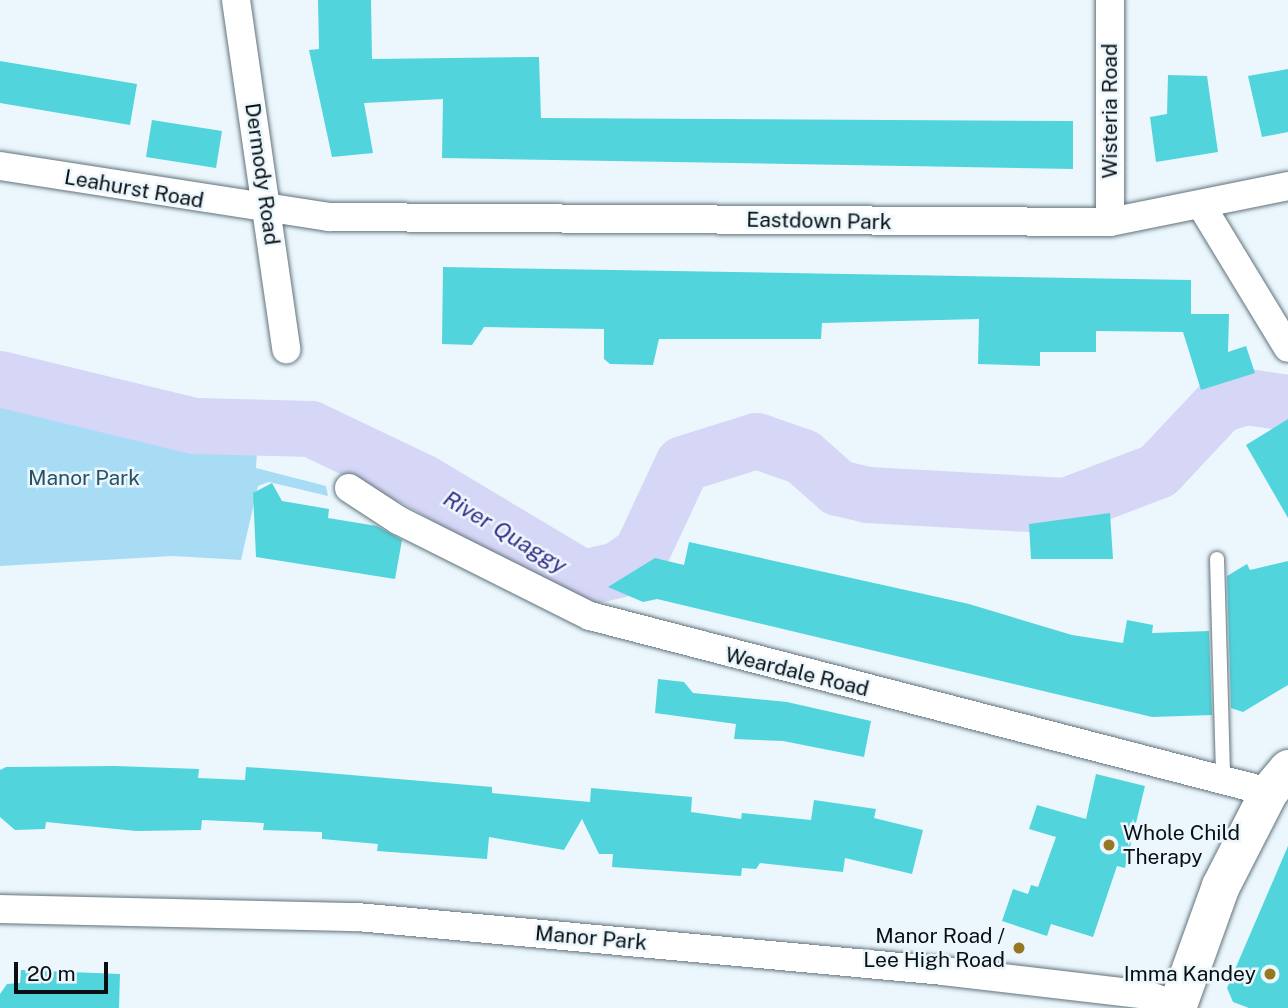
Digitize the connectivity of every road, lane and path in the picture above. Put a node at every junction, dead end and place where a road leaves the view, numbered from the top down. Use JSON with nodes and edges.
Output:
{"nodes":[{"id":1,"x":236,"y":0,"type":"edge"},
{"id":2,"x":1110,"y":0,"type":"edge"},
{"id":3,"x":0,"y":166,"type":"edge"},
{"id":4,"x":1288,"y":186,"type":"edge"},
{"id":5,"x":1201,"y":205,"type":"junction"},
{"id":6,"x":268,"y":211,"type":"junction"},
{"id":7,"x":1110,"y":222,"type":"junction"},
{"id":8,"x":1288,"y":348,"type":"edge"},
{"id":9,"x":286,"y":349,"type":"dead end"},
{"id":10,"x":349,"y":488,"type":"dead end"},
{"id":11,"x":1217,"y":559,"type":"dead end"},
{"id":12,"x":1223,"y":779,"type":"junction"},
{"id":13,"x":1278,"y":780,"type":"edge"},
{"id":14,"x":0,"y":909,"type":"edge"},
{"id":15,"x":1180,"y":1007,"type":"edge"}],
"edges":[{"from":1,"to":6,"type":"street","name":"Dermody Road"},
{"from":2,"to":7,"type":"street","name":"Wisteria Road"},
{"from":3,"to":6,"type":"street","name":"Leahurst Road"},
{"from":4,"to":5,"type":"street","name":"Eastdown Park"},
{"from":5,"to":7,"type":"street","name":"Eastdown Park"},
{"from":5,"to":8,"type":"street"},
{"from":6,"to":7,"type":"street","name":"Eastdown Park"},
{"from":6,"to":9,"type":"street","name":"Dermody Road"},
{"from":10,"to":12,"type":"street","name":"Weardale Road"},
{"from":11,"to":12,"type":"lane"},
{"from":12,"to":13,"type":"street","name":"Weardale Road"},
{"from":13,"to":15,"type":"highway"},
{"from":14,"to":15,"type":"street","name":"Manor Park"}]}
